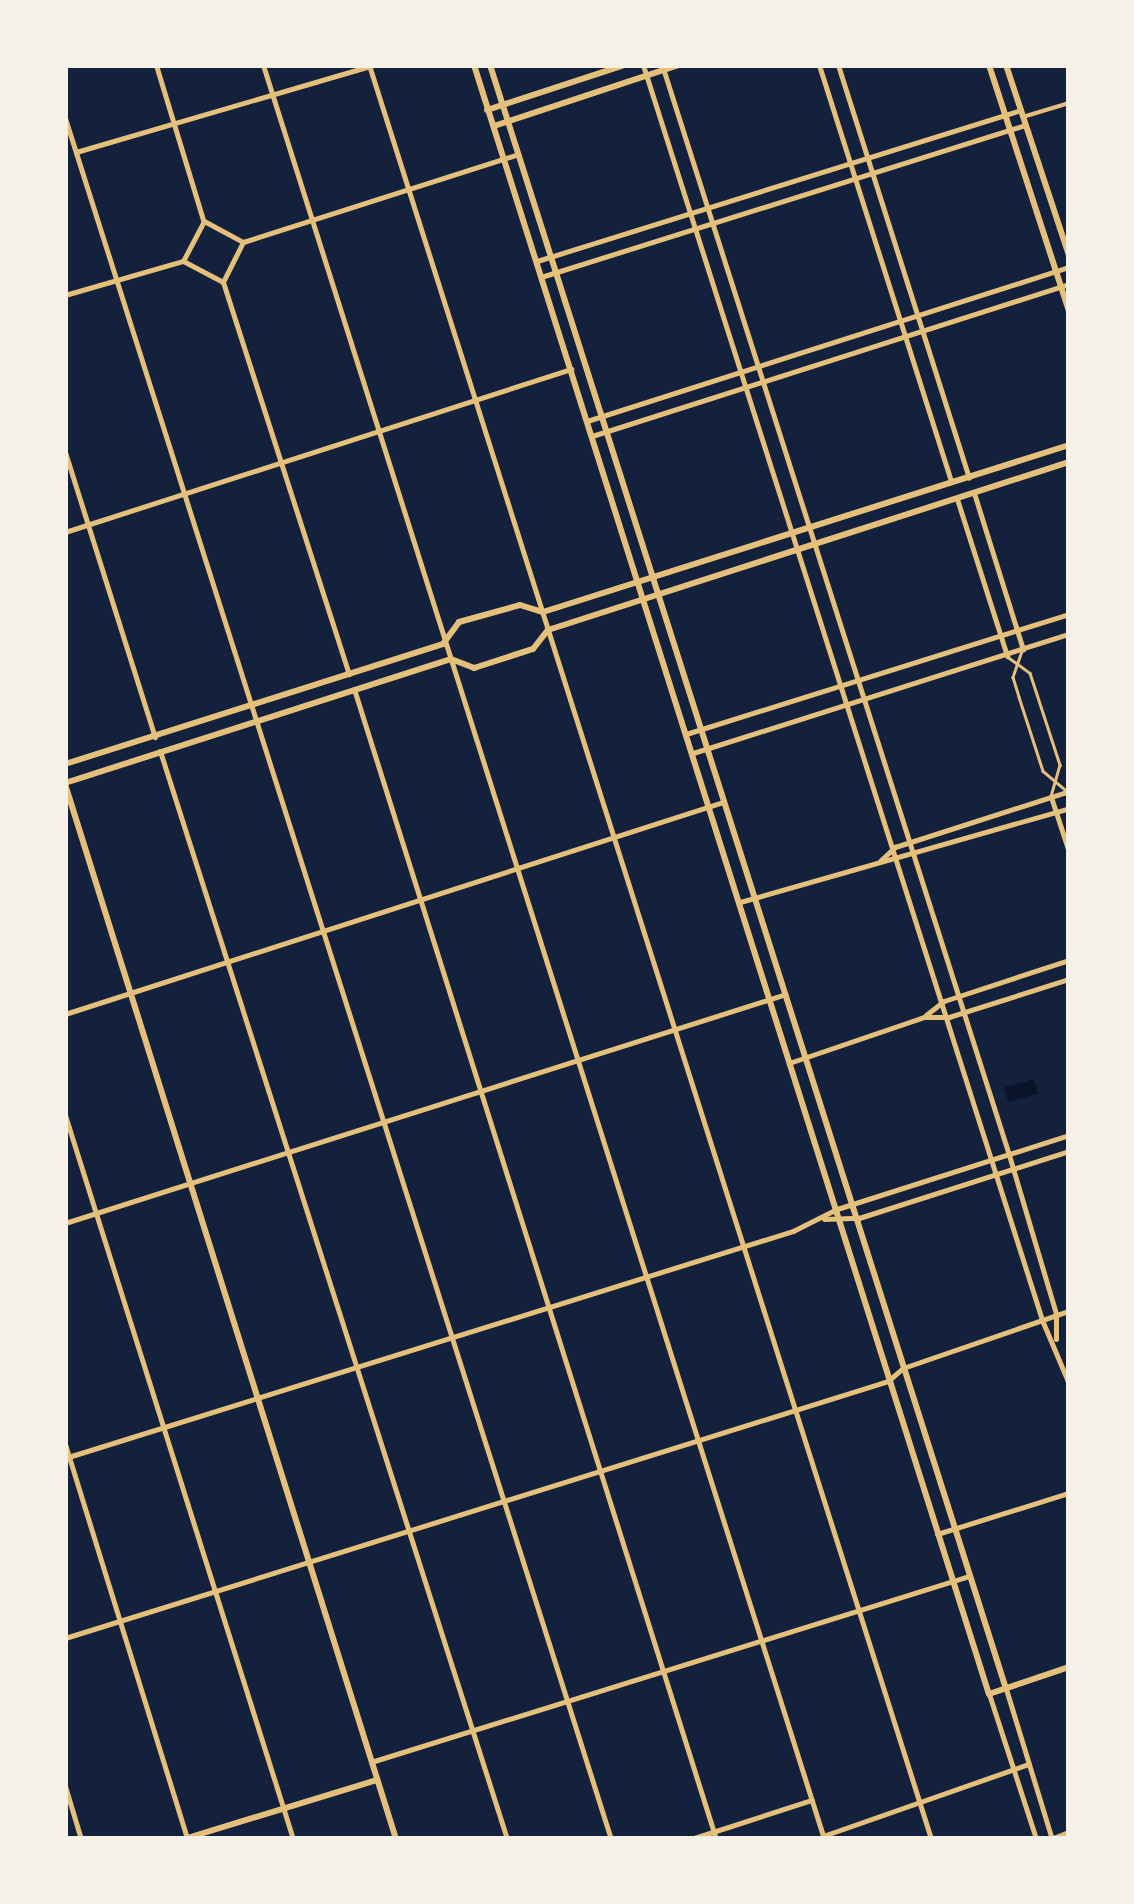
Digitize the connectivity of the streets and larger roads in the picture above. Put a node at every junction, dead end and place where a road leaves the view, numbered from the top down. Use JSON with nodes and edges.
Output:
{"nodes":[{"id":1,"x":156,"y":65,"type":"edge"},
{"id":2,"x":263,"y":65,"type":"edge"},
{"id":3,"x":370,"y":65,"type":"edge"},
{"id":4,"x":474,"y":65,"type":"edge"},
{"id":5,"x":490,"y":65,"type":"edge"},
{"id":6,"x":625,"y":65,"type":"edge"},
{"id":7,"x":643,"y":65,"type":"edge"},
{"id":8,"x":678,"y":65,"type":"edge"},
{"id":9,"x":819,"y":65,"type":"edge"},
{"id":10,"x":838,"y":65,"type":"edge"},
{"id":11,"x":990,"y":65,"type":"edge"},
{"id":12,"x":1006,"y":65,"type":"edge"},
{"id":13,"x":663,"y":67,"type":"edge"},
{"id":14,"x":646,"y":76,"type":"junction"},
{"id":15,"x":272,"y":94,"type":"junction"},
{"id":16,"x":1069,"y":103,"type":"edge"},
{"id":17,"x":502,"y":105,"type":"junction"},
{"id":18,"x":488,"y":110,"type":"junction"},
{"id":19,"x":1006,"y":115,"type":"junction"},
{"id":20,"x":1023,"y":117,"type":"junction"},
{"id":21,"x":65,"y":118,"type":"edge"},
{"id":22,"x":508,"y":121,"type":"junction"},
{"id":23,"x":175,"y":123,"type":"junction"},
{"id":24,"x":494,"y":126,"type":"junction"},
{"id":25,"x":1010,"y":129,"type":"junction"},
{"id":26,"x":76,"y":152,"type":"junction"},
{"id":27,"x":518,"y":154,"type":"junction"},
{"id":28,"x":504,"y":158,"type":"junction"},
{"id":29,"x":867,"y":160,"type":"junction"},
{"id":30,"x":850,"y":166,"type":"junction"},
{"id":31,"x":872,"y":174,"type":"junction"},
{"id":32,"x":855,"y":180,"type":"junction"},
{"id":33,"x":408,"y":188,"type":"junction"},
{"id":34,"x":707,"y":211,"type":"junction"},
{"id":35,"x":693,"y":217,"type":"junction"},
{"id":36,"x":312,"y":218,"type":"junction"},
{"id":37,"x":204,"y":221,"type":"junction"},
{"id":38,"x":712,"y":224,"type":"junction"},
{"id":39,"x":698,"y":229,"type":"junction"},
{"id":40,"x":243,"y":242,"type":"junction"},
{"id":41,"x":1069,"y":256,"type":"edge"},
{"id":42,"x":552,"y":257,"type":"junction"},
{"id":43,"x":183,"y":261,"type":"junction"},
{"id":44,"x":536,"y":261,"type":"junction"},
{"id":45,"x":1069,"y":267,"type":"edge"},
{"id":46,"x":1056,"y":271,"type":"junction"},
{"id":47,"x":556,"y":272,"type":"junction"},
{"id":48,"x":542,"y":277,"type":"junction"},
{"id":49,"x":117,"y":278,"type":"junction"},
{"id":50,"x":223,"y":282,"type":"junction"},
{"id":51,"x":1065,"y":285,"type":"edge"},
{"id":52,"x":65,"y":294,"type":"edge"},
{"id":53,"x":1069,"y":311,"type":"edge"},
{"id":54,"x":916,"y":319,"type":"junction"},
{"id":55,"x":900,"y":324,"type":"junction"},
{"id":56,"x":921,"y":334,"type":"junction"},
{"id":57,"x":905,"y":338,"type":"junction"},
{"id":58,"x":758,"y":365,"type":"junction"},
{"id":59,"x":570,"y":369,"type":"junction"},
{"id":60,"x":742,"y":370,"type":"junction"},
{"id":61,"x":763,"y":382,"type":"junction"},
{"id":62,"x":747,"y":387,"type":"junction"},
{"id":63,"x":476,"y":400,"type":"junction"},
{"id":64,"x":602,"y":415,"type":"junction"},
{"id":65,"x":587,"y":420,"type":"junction"},
{"id":66,"x":379,"y":429,"type":"junction"},
{"id":67,"x":608,"y":431,"type":"junction"},
{"id":68,"x":592,"y":436,"type":"junction"},
{"id":69,"x":1069,"y":445,"type":"edge"},
{"id":70,"x":65,"y":452,"type":"edge"},
{"id":71,"x":280,"y":459,"type":"junction"},
{"id":72,"x":1069,"y":462,"type":"edge"},
{"id":73,"x":969,"y":478,"type":"junction"},
{"id":74,"x":951,"y":484,"type":"junction"},
{"id":75,"x":183,"y":492,"type":"junction"},
{"id":76,"x":974,"y":494,"type":"junction"},
{"id":77,"x":957,"y":499,"type":"junction"},
{"id":78,"x":88,"y":524,"type":"junction"},
{"id":79,"x":810,"y":528,"type":"junction"},
{"id":80,"x":65,"y":532,"type":"edge"},
{"id":81,"x":791,"y":534,"type":"junction"},
{"id":82,"x":817,"y":547,"type":"junction"},
{"id":83,"x":798,"y":553,"type":"junction"},
{"id":84,"x":653,"y":580,"type":"junction"},
{"id":85,"x":637,"y":584,"type":"junction"},
{"id":86,"x":657,"y":595,"type":"junction"},
{"id":87,"x":642,"y":599,"type":"junction"},
{"id":88,"x":542,"y":612,"type":"junction"},
{"id":89,"x":1069,"y":614,"type":"edge"},
{"id":90,"x":548,"y":630,"type":"junction"},
{"id":91,"x":1017,"y":631,"type":"junction"},
{"id":92,"x":1069,"y":634,"type":"edge"},
{"id":93,"x":1000,"y":636,"type":"junction"},
{"id":94,"x":443,"y":644,"type":"junction"},
{"id":95,"x":1022,"y":650,"type":"junction"},
{"id":96,"x":1006,"y":656,"type":"junction"},
{"id":97,"x":452,"y":659,"type":"junction"},
{"id":98,"x":349,"y":674,"type":"junction"},
{"id":99,"x":860,"y":680,"type":"junction"},
{"id":100,"x":842,"y":686,"type":"junction"},
{"id":101,"x":354,"y":689,"type":"junction"},
{"id":102,"x":689,"y":690,"type":"junction"},
{"id":103,"x":673,"y":695,"type":"junction"},
{"id":104,"x":866,"y":700,"type":"junction"},
{"id":105,"x":252,"y":702,"type":"junction"},
{"id":106,"x":848,"y":705,"type":"junction"},
{"id":107,"x":258,"y":722,"type":"junction"},
{"id":108,"x":702,"y":729,"type":"junction"},
{"id":109,"x":686,"y":734,"type":"junction"},
{"id":110,"x":156,"y":737,"type":"junction"},
{"id":111,"x":709,"y":748,"type":"junction"},
{"id":112,"x":160,"y":751,"type":"junction"},
{"id":113,"x":693,"y":753,"type":"junction"},
{"id":114,"x":65,"y":764,"type":"edge"},
{"id":115,"x":65,"y":784,"type":"edge"},
{"id":116,"x":1069,"y":792,"type":"edge"},
{"id":117,"x":1052,"y":796,"type":"junction"},
{"id":118,"x":725,"y":801,"type":"junction"},
{"id":119,"x":709,"y":806,"type":"junction"},
{"id":120,"x":1069,"y":808,"type":"edge"},
{"id":121,"x":1056,"y":813,"type":"junction"},
{"id":122,"x":616,"y":836,"type":"junction"},
{"id":123,"x":910,"y":841,"type":"junction"},
{"id":124,"x":894,"y":847,"type":"junction"},
{"id":125,"x":1069,"y":852,"type":"edge"},
{"id":126,"x":914,"y":857,"type":"junction"},
{"id":127,"x":880,"y":862,"type":"junction"},
{"id":128,"x":899,"y":862,"type":"junction"},
{"id":129,"x":520,"y":866,"type":"junction"},
{"id":130,"x":756,"y":898,"type":"junction"},
{"id":131,"x":423,"y":899,"type":"junction"},
{"id":132,"x":740,"y":902,"type":"junction"},
{"id":133,"x":327,"y":932,"type":"junction"},
{"id":134,"x":1069,"y":960,"type":"edge"},
{"id":135,"x":229,"y":962,"type":"junction"},
{"id":136,"x":1069,"y":978,"type":"edge"},
{"id":137,"x":132,"y":992,"type":"junction"},
{"id":138,"x":786,"y":994,"type":"junction"},
{"id":139,"x":958,"y":995,"type":"junction"},
{"id":140,"x":770,"y":999,"type":"junction"},
{"id":141,"x":944,"y":1000,"type":"junction"},
{"id":142,"x":964,"y":1012,"type":"junction"},
{"id":143,"x":65,"y":1014,"type":"edge"},
{"id":144,"x":924,"y":1016,"type":"junction"},
{"id":145,"x":949,"y":1016,"type":"junction"},
{"id":146,"x":678,"y":1029,"type":"junction"},
{"id":147,"x":806,"y":1057,"type":"junction"},
{"id":148,"x":581,"y":1060,"type":"junction"},
{"id":149,"x":792,"y":1062,"type":"junction"},
{"id":150,"x":482,"y":1092,"type":"junction"},
{"id":151,"x":65,"y":1115,"type":"edge"},
{"id":152,"x":386,"y":1121,"type":"junction"},
{"id":153,"x":1069,"y":1135,"type":"edge"},
{"id":154,"x":292,"y":1150,"type":"junction"},
{"id":155,"x":1069,"y":1151,"type":"edge"},
{"id":156,"x":1009,"y":1155,"type":"junction"},
{"id":157,"x":994,"y":1160,"type":"junction"},
{"id":158,"x":1013,"y":1169,"type":"junction"},
{"id":159,"x":998,"y":1174,"type":"junction"},
{"id":160,"x":192,"y":1183,"type":"junction"},
{"id":161,"x":854,"y":1204,"type":"junction"},
{"id":162,"x":836,"y":1209,"type":"junction"},
{"id":163,"x":96,"y":1212,"type":"junction"},
{"id":164,"x":858,"y":1218,"type":"junction"},
{"id":165,"x":824,"y":1219,"type":"junction"},
{"id":166,"x":65,"y":1222,"type":"edge"},
{"id":167,"x":841,"y":1223,"type":"junction"},
{"id":168,"x":746,"y":1245,"type":"junction"},
{"id":169,"x":647,"y":1274,"type":"junction"},
{"id":170,"x":548,"y":1304,"type":"junction"},
{"id":171,"x":1069,"y":1311,"type":"edge"},
{"id":172,"x":1056,"y":1314,"type":"junction"},
{"id":173,"x":1042,"y":1320,"type":"junction"},
{"id":174,"x":454,"y":1335,"type":"junction"},
{"id":175,"x":1056,"y":1342,"type":"junction"},
{"id":176,"x":360,"y":1366,"type":"junction"},
{"id":177,"x":902,"y":1368,"type":"junction"},
{"id":178,"x":888,"y":1381,"type":"junction"},
{"id":179,"x":1069,"y":1384,"type":"edge"},
{"id":180,"x":259,"y":1397,"type":"junction"},
{"id":181,"x":798,"y":1409,"type":"junction"},
{"id":182,"x":164,"y":1426,"type":"junction"},
{"id":183,"x":697,"y":1441,"type":"junction"},
{"id":184,"x":65,"y":1444,"type":"edge"},
{"id":185,"x":67,"y":1458,"type":"edge"},
{"id":186,"x":600,"y":1473,"type":"junction"},
{"id":187,"x":1069,"y":1493,"type":"edge"},
{"id":188,"x":506,"y":1504,"type":"junction"},
{"id":189,"x":954,"y":1529,"type":"junction"},
{"id":190,"x":408,"y":1533,"type":"junction"},
{"id":191,"x":937,"y":1534,"type":"junction"},
{"id":192,"x":309,"y":1560,"type":"junction"},
{"id":193,"x":969,"y":1576,"type":"junction"},
{"id":194,"x":952,"y":1580,"type":"junction"},
{"id":195,"x":214,"y":1590,"type":"junction"},
{"id":196,"x":858,"y":1610,"type":"junction"},
{"id":197,"x":119,"y":1621,"type":"junction"},
{"id":198,"x":65,"y":1638,"type":"edge"},
{"id":199,"x":761,"y":1640,"type":"junction"},
{"id":200,"x":1069,"y":1668,"type":"edge"},
{"id":201,"x":663,"y":1672,"type":"junction"},
{"id":202,"x":1006,"y":1688,"type":"junction"},
{"id":203,"x":989,"y":1694,"type":"junction"},
{"id":204,"x":568,"y":1702,"type":"junction"},
{"id":205,"x":470,"y":1730,"type":"junction"},
{"id":206,"x":370,"y":1762,"type":"junction"},
{"id":207,"x":1029,"y":1764,"type":"junction"},
{"id":208,"x":1012,"y":1770,"type":"junction"},
{"id":209,"x":377,"y":1780,"type":"junction"},
{"id":210,"x":65,"y":1786,"type":"edge"},
{"id":211,"x":812,"y":1800,"type":"junction"},
{"id":212,"x":919,"y":1802,"type":"junction"},
{"id":213,"x":283,"y":1807,"type":"junction"},
{"id":214,"x":713,"y":1831,"type":"junction"},
{"id":215,"x":1069,"y":1832,"type":"edge"},
{"id":216,"x":823,"y":1838,"type":"edge"},
{"id":217,"x":81,"y":1839,"type":"edge"},
{"id":218,"x":186,"y":1839,"type":"edge"},
{"id":219,"x":294,"y":1839,"type":"edge"},
{"id":220,"x":396,"y":1839,"type":"edge"},
{"id":221,"x":507,"y":1839,"type":"edge"},
{"id":222,"x":611,"y":1839,"type":"edge"},
{"id":223,"x":690,"y":1839,"type":"edge"},
{"id":224,"x":716,"y":1839,"type":"edge"},
{"id":225,"x":931,"y":1839,"type":"edge"},
{"id":226,"x":1036,"y":1839,"type":"edge"},
{"id":227,"x":1052,"y":1839,"type":"edge"}],
"edges":[{"from":1,"to":23,"type":"street"},
{"from":2,"to":15,"type":"street"},
{"from":3,"to":15,"type":"street"},
{"from":3,"to":33,"type":"street"},
{"from":4,"to":18,"type":"street"},
{"from":5,"to":17,"type":"street"},
{"from":6,"to":17,"type":"street"},
{"from":7,"to":14,"type":"street"},
{"from":8,"to":13,"type":"street"},
{"from":9,"to":30,"type":"street"},
{"from":10,"to":29,"type":"street"},
{"from":11,"to":19,"type":"street"},
{"from":12,"to":20,"type":"street"},
{"from":13,"to":14,"type":"street"},
{"from":13,"to":34,"type":"street"},
{"from":14,"to":22,"type":"street"},
{"from":14,"to":35,"type":"street"},
{"from":15,"to":23,"type":"street"},
{"from":15,"to":36,"type":"street"},
{"from":16,"to":20,"type":"street"},
{"from":17,"to":18,"type":"street"},
{"from":17,"to":22,"type":"street"},
{"from":18,"to":24,"type":"street"},
{"from":19,"to":20,"type":"street"},
{"from":19,"to":25,"type":"street"},
{"from":19,"to":29,"type":"street"},
{"from":20,"to":25,"type":"street"},
{"from":20,"to":41,"type":"street"},
{"from":21,"to":26,"type":"street"},
{"from":22,"to":24,"type":"street"},
{"from":22,"to":27,"type":"street"},
{"from":23,"to":26,"type":"street"},
{"from":23,"to":37,"type":"street"},
{"from":24,"to":28,"type":"street"},
{"from":25,"to":31,"type":"street"},
{"from":25,"to":46,"type":"street"},
{"from":26,"to":49,"type":"street"},
{"from":27,"to":28,"type":"street"},
{"from":27,"to":42,"type":"street"},
{"from":28,"to":33,"type":"street"},
{"from":28,"to":44,"type":"street"},
{"from":29,"to":30,"type":"street"},
{"from":29,"to":31,"type":"street"},
{"from":30,"to":32,"type":"street"},
{"from":30,"to":34,"type":"street"},
{"from":31,"to":32,"type":"street"},
{"from":31,"to":54,"type":"street"},
{"from":32,"to":38,"type":"street"},
{"from":32,"to":55,"type":"street"},
{"from":33,"to":36,"type":"street"},
{"from":33,"to":63,"type":"street"},
{"from":34,"to":35,"type":"street"},
{"from":34,"to":38,"type":"street"},
{"from":35,"to":39,"type":"street"},
{"from":35,"to":42,"type":"street"},
{"from":36,"to":40,"type":"street"},
{"from":36,"to":66,"type":"street"},
{"from":37,"to":40,"type":"street"},
{"from":37,"to":43,"type":"street"},
{"from":38,"to":39,"type":"street"},
{"from":38,"to":58,"type":"street"},
{"from":39,"to":47,"type":"street"},
{"from":39,"to":60,"type":"street"},
{"from":40,"to":50,"type":"street"},
{"from":42,"to":44,"type":"street"},
{"from":42,"to":47,"type":"street"},
{"from":43,"to":49,"type":"street"},
{"from":43,"to":50,"type":"street"},
{"from":44,"to":48,"type":"street"},
{"from":45,"to":46,"type":"street"},
{"from":46,"to":51,"type":"street"},
{"from":46,"to":54,"type":"street"},
{"from":47,"to":48,"type":"street"},
{"from":47,"to":64,"type":"street"},
{"from":48,"to":59,"type":"street"},
{"from":49,"to":52,"type":"street"},
{"from":49,"to":75,"type":"street"},
{"from":50,"to":71,"type":"street"},
{"from":51,"to":53,"type":"street"},
{"from":51,"to":56,"type":"street"},
{"from":54,"to":55,"type":"street"},
{"from":54,"to":56,"type":"street"},
{"from":55,"to":57,"type":"street"},
{"from":55,"to":58,"type":"street"},
{"from":56,"to":57,"type":"street"},
{"from":56,"to":73,"type":"street"},
{"from":57,"to":61,"type":"street"},
{"from":57,"to":74,"type":"street"},
{"from":58,"to":60,"type":"street"},
{"from":58,"to":61,"type":"street"},
{"from":59,"to":63,"type":"street"},
{"from":59,"to":65,"type":"street"},
{"from":60,"to":62,"type":"street"},
{"from":60,"to":64,"type":"street"},
{"from":61,"to":62,"type":"street"},
{"from":61,"to":79,"type":"street"},
{"from":62,"to":67,"type":"street"},
{"from":62,"to":81,"type":"street"},
{"from":63,"to":66,"type":"street"},
{"from":63,"to":88,"type":"street"},
{"from":64,"to":65,"type":"street"},
{"from":64,"to":67,"type":"street"},
{"from":65,"to":68,"type":"street"},
{"from":66,"to":71,"type":"street"},
{"from":66,"to":94,"type":"street"},
{"from":67,"to":68,"type":"street"},
{"from":67,"to":84,"type":"street"},
{"from":68,"to":85,"type":"street"},
{"from":69,"to":73,"type":"street"},
{"from":70,"to":78,"type":"street"},
{"from":71,"to":75,"type":"street"},
{"from":71,"to":98,"type":"street"},
{"from":72,"to":76,"type":"street"},
{"from":73,"to":74,"type":"street"},
{"from":74,"to":79,"type":"street"},
{"from":75,"to":78,"type":"street"},
{"from":75,"to":105,"type":"street"},
{"from":76,"to":77,"type":"street"},
{"from":76,"to":91,"type":"street"},
{"from":77,"to":82,"type":"street"},
{"from":77,"to":93,"type":"street"},
{"from":78,"to":80,"type":"street"},
{"from":78,"to":110,"type":"street"},
{"from":79,"to":81,"type":"street"},
{"from":79,"to":82,"type":"street"},
{"from":81,"to":83,"type":"street"},
{"from":81,"to":84,"type":"street"},
{"from":82,"to":83,"type":"street"},
{"from":82,"to":99,"type":"street"},
{"from":83,"to":86,"type":"street"},
{"from":83,"to":100,"type":"street"},
{"from":84,"to":85,"type":"street"},
{"from":84,"to":86,"type":"street"},
{"from":85,"to":87,"type":"street"},
{"from":85,"to":88,"type":"street"},
{"from":86,"to":87,"type":"street"},
{"from":86,"to":102,"type":"street"},
{"from":87,"to":90,"type":"street"},
{"from":87,"to":103,"type":"street"},
{"from":88,"to":90,"type":"street"},
{"from":88,"to":94,"type":"street"},
{"from":89,"to":91,"type":"street"},
{"from":90,"to":97,"type":"street"},
{"from":90,"to":122,"type":"street"},
{"from":91,"to":93,"type":"street"},
{"from":91,"to":95,"type":"street"},
{"from":92,"to":95,"type":"street"},
{"from":93,"to":96,"type":"street"},
{"from":93,"to":99,"type":"street"},
{"from":94,"to":97,"type":"street"},
{"from":94,"to":98,"type":"street"},
{"from":95,"to":96,"type":"street"},
{"from":96,"to":104,"type":"street"},
{"from":97,"to":101,"type":"street"},
{"from":97,"to":129,"type":"street"},
{"from":98,"to":105,"type":"street"},
{"from":99,"to":100,"type":"street"},
{"from":99,"to":104,"type":"street"},
{"from":100,"to":106,"type":"street"},
{"from":100,"to":108,"type":"street"},
{"from":101,"to":107,"type":"street"},
{"from":101,"to":131,"type":"street"},
{"from":102,"to":103,"type":"street"},
{"from":102,"to":108,"type":"street"},
{"from":103,"to":109,"type":"street"},
{"from":104,"to":106,"type":"street"},
{"from":104,"to":123,"type":"street"},
{"from":105,"to":107,"type":"street"},
{"from":105,"to":110,"type":"street"},
{"from":106,"to":111,"type":"street"},
{"from":106,"to":124,"type":"street"},
{"from":107,"to":112,"type":"street"},
{"from":107,"to":133,"type":"street"},
{"from":108,"to":109,"type":"street"},
{"from":108,"to":111,"type":"street"},
{"from":109,"to":113,"type":"street"},
{"from":110,"to":114,"type":"street"},
{"from":111,"to":113,"type":"street"},
{"from":111,"to":118,"type":"street"},
{"from":112,"to":115,"type":"street"},
{"from":112,"to":135,"type":"street"},
{"from":113,"to":119,"type":"street"},
{"from":115,"to":137,"type":"street"},
{"from":116,"to":117,"type":"street"},
{"from":117,"to":121,"type":"street"},
{"from":117,"to":123,"type":"street"},
{"from":118,"to":119,"type":"street"},
{"from":118,"to":130,"type":"street"},
{"from":119,"to":122,"type":"street"},
{"from":119,"to":132,"type":"street"},
{"from":120,"to":121,"type":"street"},
{"from":121,"to":125,"type":"street"},
{"from":121,"to":126,"type":"street"},
{"from":122,"to":129,"type":"street"},
{"from":122,"to":146,"type":"street"},
{"from":123,"to":124,"type":"street"},
{"from":123,"to":126,"type":"street"},
{"from":124,"to":127,"type":"street"},
{"from":124,"to":128,"type":"street"},
{"from":126,"to":128,"type":"street"},
{"from":126,"to":139,"type":"street"},
{"from":127,"to":128,"type":"street"},
{"from":127,"to":130,"type":"street"},
{"from":128,"to":141,"type":"street"},
{"from":129,"to":131,"type":"street"},
{"from":129,"to":148,"type":"street"},
{"from":130,"to":132,"type":"street"},
{"from":130,"to":138,"type":"street"},
{"from":131,"to":133,"type":"street"},
{"from":131,"to":150,"type":"street"},
{"from":132,"to":140,"type":"street"},
{"from":133,"to":135,"type":"street"},
{"from":133,"to":152,"type":"street"},
{"from":134,"to":139,"type":"street"},
{"from":135,"to":137,"type":"street"},
{"from":135,"to":154,"type":"street"},
{"from":136,"to":142,"type":"street"},
{"from":137,"to":143,"type":"street"},
{"from":137,"to":160,"type":"street"},
{"from":138,"to":140,"type":"street"},
{"from":138,"to":147,"type":"street"},
{"from":139,"to":141,"type":"street"},
{"from":139,"to":142,"type":"street"},
{"from":140,"to":146,"type":"street"},
{"from":140,"to":149,"type":"street"},
{"from":141,"to":144,"type":"street"},
{"from":141,"to":145,"type":"street"},
{"from":142,"to":145,"type":"street"},
{"from":142,"to":156,"type":"street"},
{"from":144,"to":145,"type":"street"},
{"from":144,"to":147,"type":"street"},
{"from":145,"to":157,"type":"street"},
{"from":146,"to":148,"type":"street"},
{"from":146,"to":168,"type":"street"},
{"from":147,"to":149,"type":"street"},
{"from":147,"to":161,"type":"street"},
{"from":148,"to":150,"type":"street"},
{"from":148,"to":169,"type":"street"},
{"from":149,"to":162,"type":"street"},
{"from":150,"to":152,"type":"street"},
{"from":150,"to":170,"type":"street"},
{"from":151,"to":163,"type":"street"},
{"from":152,"to":154,"type":"street"},
{"from":152,"to":174,"type":"street"},
{"from":153,"to":156,"type":"street"},
{"from":154,"to":160,"type":"street"},
{"from":154,"to":176,"type":"street"},
{"from":155,"to":158,"type":"street"},
{"from":156,"to":157,"type":"street"},
{"from":156,"to":158,"type":"street"},
{"from":157,"to":159,"type":"street"},
{"from":157,"to":161,"type":"street"},
{"from":158,"to":159,"type":"street"},
{"from":158,"to":172,"type":"street"},
{"from":159,"to":164,"type":"street"},
{"from":159,"to":173,"type":"street"},
{"from":160,"to":163,"type":"street"},
{"from":160,"to":180,"type":"street"},
{"from":161,"to":162,"type":"street"},
{"from":161,"to":164,"type":"street"},
{"from":162,"to":165,"type":"street"},
{"from":162,"to":167,"type":"street"},
{"from":163,"to":166,"type":"street"},
{"from":163,"to":182,"type":"street"},
{"from":164,"to":167,"type":"street"},
{"from":164,"to":177,"type":"street"},
{"from":165,"to":167,"type":"street"},
{"from":165,"to":168,"type":"street"},
{"from":167,"to":178,"type":"street"},
{"from":168,"to":169,"type":"street"},
{"from":168,"to":181,"type":"street"},
{"from":169,"to":170,"type":"street"},
{"from":169,"to":183,"type":"street"},
{"from":170,"to":174,"type":"street"},
{"from":170,"to":186,"type":"street"},
{"from":171,"to":172,"type":"street"},
{"from":172,"to":173,"type":"street"},
{"from":172,"to":175,"type":"street"},
{"from":173,"to":175,"type":"street"},
{"from":173,"to":177,"type":"street"},
{"from":174,"to":176,"type":"street"},
{"from":174,"to":188,"type":"street"},
{"from":175,"to":179,"type":"street"},
{"from":176,"to":180,"type":"street"},
{"from":176,"to":190,"type":"street"},
{"from":177,"to":178,"type":"street"},
{"from":177,"to":189,"type":"street"},
{"from":178,"to":181,"type":"street"},
{"from":178,"to":191,"type":"street"},
{"from":180,"to":182,"type":"street"},
{"from":180,"to":192,"type":"street"},
{"from":181,"to":183,"type":"street"},
{"from":181,"to":196,"type":"street"},
{"from":182,"to":185,"type":"street"},
{"from":182,"to":195,"type":"street"},
{"from":183,"to":186,"type":"street"},
{"from":183,"to":199,"type":"street"},
{"from":184,"to":185,"type":"street"},
{"from":185,"to":197,"type":"street"},
{"from":186,"to":188,"type":"street"},
{"from":186,"to":201,"type":"street"},
{"from":187,"to":189,"type":"street"},
{"from":188,"to":190,"type":"street"},
{"from":188,"to":204,"type":"street"},
{"from":189,"to":191,"type":"street"},
{"from":189,"to":193,"type":"street"},
{"from":190,"to":192,"type":"street"},
{"from":190,"to":205,"type":"street"},
{"from":191,"to":194,"type":"street"},
{"from":192,"to":195,"type":"street"},
{"from":192,"to":206,"type":"street"},
{"from":193,"to":194,"type":"street"},
{"from":193,"to":202,"type":"street"},
{"from":194,"to":196,"type":"street"},
{"from":194,"to":203,"type":"street"},
{"from":195,"to":197,"type":"street"},
{"from":195,"to":213,"type":"street"},
{"from":196,"to":199,"type":"street"},
{"from":196,"to":212,"type":"street"},
{"from":197,"to":198,"type":"street"},
{"from":197,"to":218,"type":"street"},
{"from":199,"to":201,"type":"street"},
{"from":199,"to":211,"type":"street"},
{"from":200,"to":202,"type":"street"},
{"from":201,"to":204,"type":"street"},
{"from":201,"to":214,"type":"street"},
{"from":202,"to":203,"type":"street"},
{"from":202,"to":207,"type":"street"},
{"from":203,"to":208,"type":"street"},
{"from":204,"to":205,"type":"street"},
{"from":204,"to":222,"type":"street"},
{"from":205,"to":206,"type":"street"},
{"from":205,"to":221,"type":"street"},
{"from":206,"to":209,"type":"street"},
{"from":207,"to":208,"type":"street"},
{"from":207,"to":227,"type":"street"},
{"from":208,"to":212,"type":"street"},
{"from":208,"to":226,"type":"street"},
{"from":209,"to":213,"type":"street"},
{"from":209,"to":220,"type":"street"},
{"from":210,"to":217,"type":"street"},
{"from":211,"to":214,"type":"street"},
{"from":211,"to":216,"type":"street"},
{"from":212,"to":216,"type":"street"},
{"from":212,"to":225,"type":"street"},
{"from":213,"to":218,"type":"street"},
{"from":213,"to":219,"type":"street"},
{"from":214,"to":223,"type":"street"},
{"from":214,"to":224,"type":"street"},
{"from":215,"to":227,"type":"street"}]}
